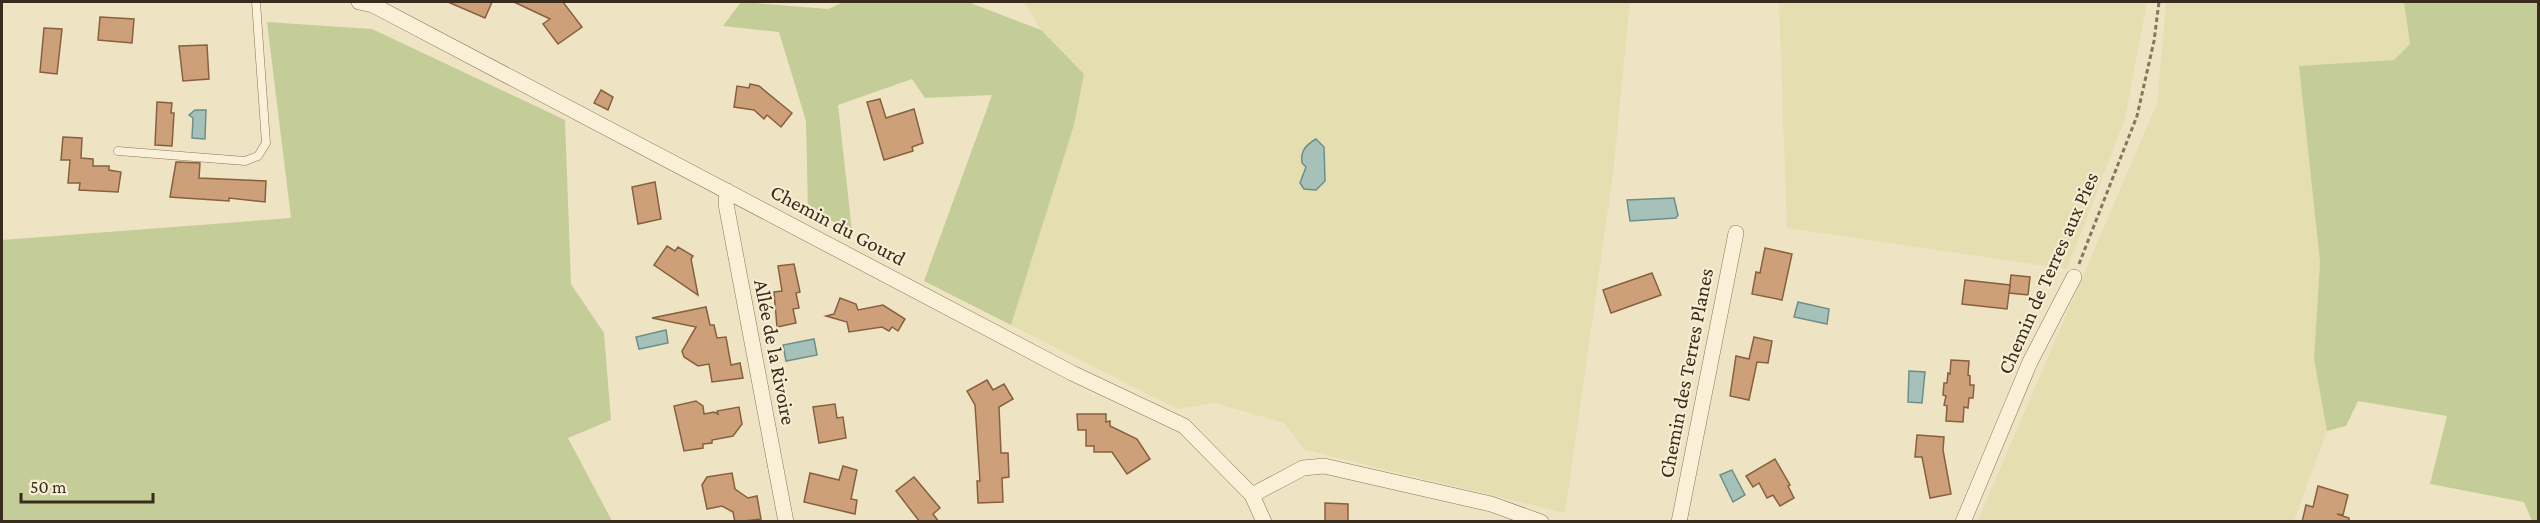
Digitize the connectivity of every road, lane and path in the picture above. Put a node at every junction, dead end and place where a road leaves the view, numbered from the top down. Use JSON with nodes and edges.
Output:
{"nodes":[{"id":1,"x":256,"y":2,"type":"edge"},
{"id":2,"x":361,"y":2,"type":"edge"},
{"id":3,"x":2159,"y":2,"type":"edge"},
{"id":4,"x":118,"y":151,"type":"dead end"},
{"id":5,"x":726,"y":190,"type":"junction"},
{"id":6,"x":1736,"y":233,"type":"dead end"},
{"id":7,"x":2074,"y":277,"type":"joint"},
{"id":8,"x":1252,"y":495,"type":"junction"},
{"id":9,"x":786,"y":522,"type":"edge"},
{"id":10,"x":1264,"y":522,"type":"edge"},
{"id":11,"x":1541,"y":522,"type":"edge"},
{"id":12,"x":1679,"y":522,"type":"edge"},
{"id":13,"x":1963,"y":522,"type":"edge"}],
"edges":[{"from":1,"to":4,"type":"lane"},
{"from":2,"to":5,"type":"street","name":"Chemin du Gourd"},
{"from":3,"to":7,"type":"path","name":"Chemin de Terres aux Pies"},
{"from":5,"to":8,"type":"street","name":"Chemin du Gourd"},
{"from":5,"to":9,"type":"street","name":"Allée de la Rivoire"},
{"from":6,"to":12,"type":"street","name":"Chemin des Terres Planes"},
{"from":7,"to":13,"type":"street","name":"Chemin de Terres aux Pies"},
{"from":8,"to":10,"type":"street","name":"Chemin du Gourd"},
{"from":8,"to":11,"type":"street"}]}
